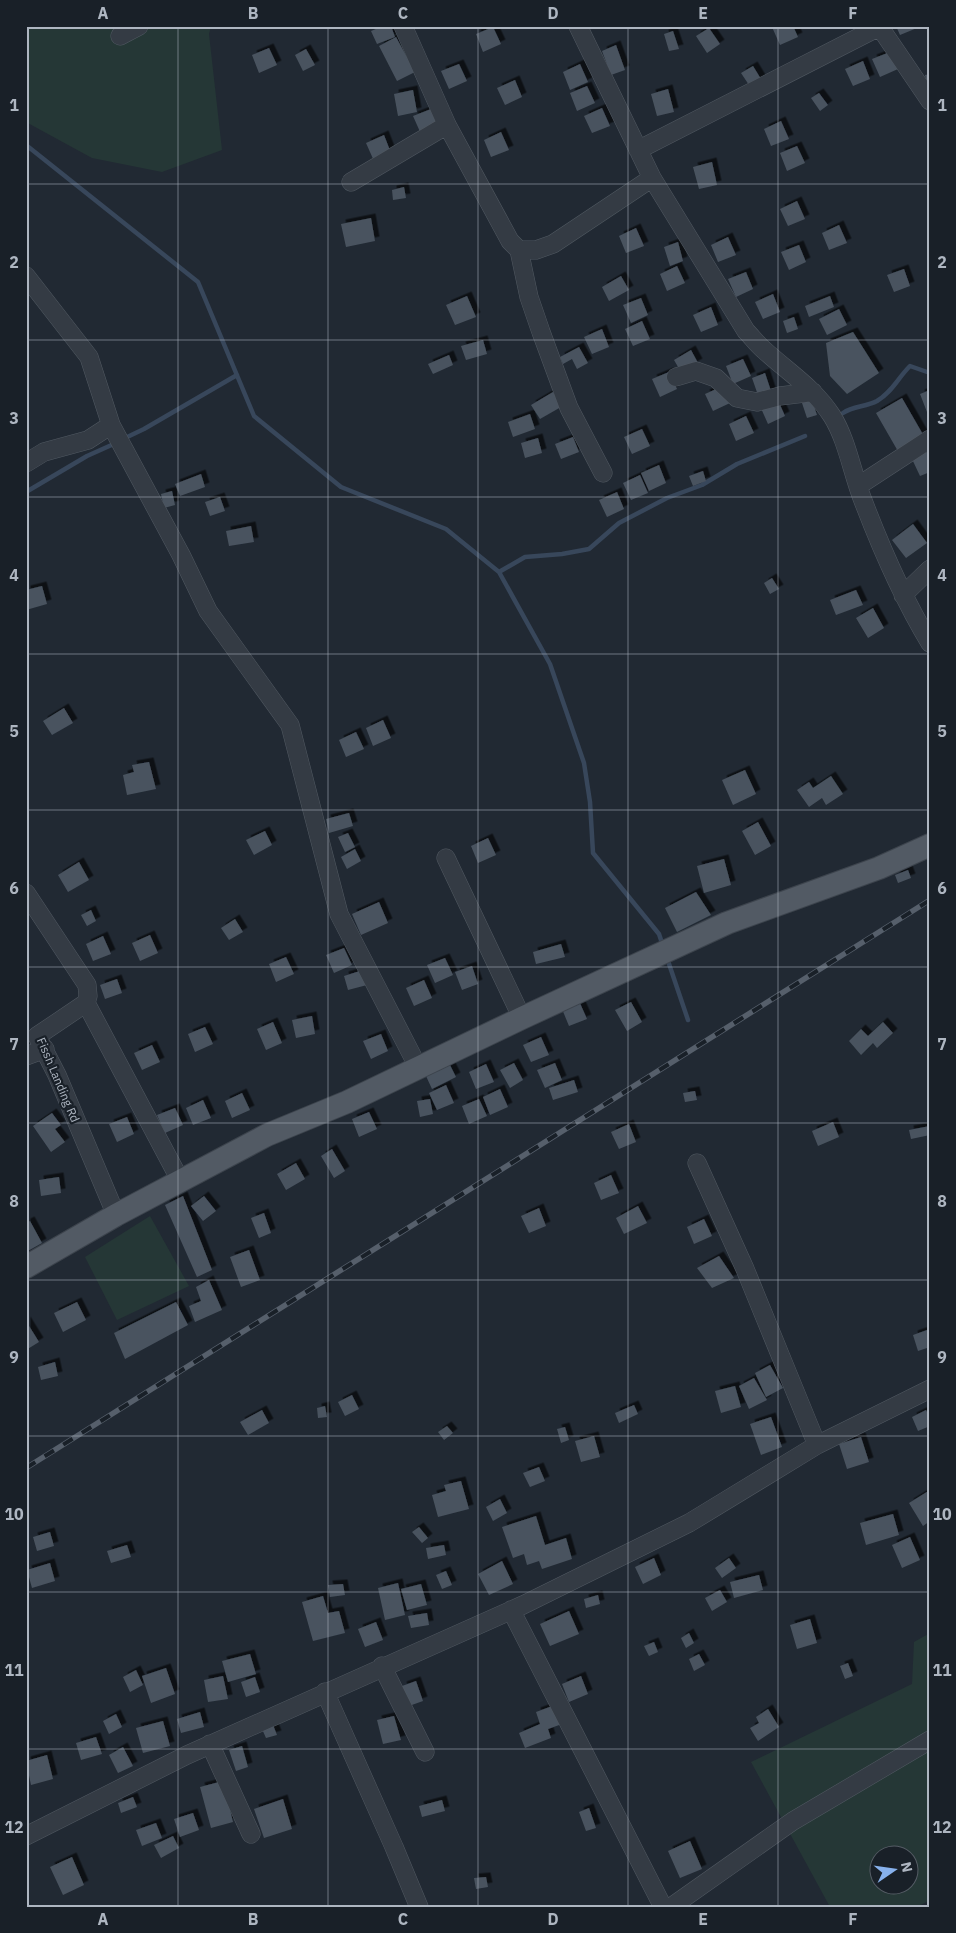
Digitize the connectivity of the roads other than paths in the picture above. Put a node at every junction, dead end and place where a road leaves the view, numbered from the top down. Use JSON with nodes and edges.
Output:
{"nodes":[{"id":1,"x":139,"y":26,"type":"edge"},
{"id":2,"x":403,"y":26,"type":"edge"},
{"id":3,"x":578,"y":26,"type":"edge"},
{"id":4,"x":879,"y":27,"type":"edge"},
{"id":5,"x":120,"y":36,"type":"dead end"},
{"id":6,"x":930,"y":101,"type":"edge"},
{"id":7,"x":447,"y":126,"type":"junction"},
{"id":8,"x":638,"y":150,"type":"junction"},
{"id":9,"x":652,"y":178,"type":"junction"},
{"id":10,"x":351,"y":182,"type":"dead end"},
{"id":11,"x":519,"y":250,"type":"junction"},
{"id":12,"x":26,"y":276,"type":"edge"},
{"id":13,"x":676,"y":377,"type":"dead end"},
{"id":14,"x":813,"y":392,"type":"junction"},
{"id":15,"x":111,"y":425,"type":"junction"},
{"id":16,"x":930,"y":439,"type":"edge"},
{"id":17,"x":26,"y":463,"type":"edge"},
{"id":18,"x":603,"y":474,"type":"dead end"},
{"id":19,"x":858,"y":486,"type":"junction"},
{"id":20,"x":930,"y":569,"type":"edge"},
{"id":21,"x":903,"y":595,"type":"junction"},
{"id":22,"x":930,"y":643,"type":"edge"},
{"id":23,"x":930,"y":846,"type":"edge"},
{"id":24,"x":446,"y":858,"type":"dead end"},
{"id":25,"x":26,"y":893,"type":"edge"},
{"id":26,"x":86,"y":1003,"type":"junction"},
{"id":27,"x":522,"y":1018,"type":"junction"},
{"id":28,"x":45,"y":1049,"type":"junction"},
{"id":29,"x":26,"y":1056,"type":"edge"},
{"id":30,"x":418,"y":1067,"type":"junction"},
{"id":31,"x":697,"y":1162,"type":"dead end"},
{"id":32,"x":180,"y":1180,"type":"junction"},
{"id":33,"x":116,"y":1214,"type":"junction"},
{"id":34,"x":26,"y":1267,"type":"edge"},
{"id":35,"x":930,"y":1389,"type":"edge"},
{"id":36,"x":817,"y":1445,"type":"junction"},
{"id":37,"x":511,"y":1610,"type":"junction"},
{"id":38,"x":382,"y":1666,"type":"junction"},
{"id":39,"x":325,"y":1692,"type":"junction"},
{"id":40,"x":930,"y":1740,"type":"edge"},
{"id":41,"x":210,"y":1744,"type":"junction"},
{"id":42,"x":425,"y":1752,"type":"dead end"},
{"id":43,"x":251,"y":1834,"type":"dead end"},
{"id":44,"x":26,"y":1836,"type":"edge"},
{"id":45,"x":419,"y":1907,"type":"edge"},
{"id":46,"x":663,"y":1907,"type":"edge"},
{"id":47,"x":671,"y":1907,"type":"edge"}],
"edges":[{"from":1,"to":5,"type":"street"},
{"from":2,"to":7,"type":"street"},
{"from":3,"to":8,"type":"street"},
{"from":4,"to":6,"type":"street"},
{"from":4,"to":8,"type":"street"},
{"from":7,"to":10,"type":"street"},
{"from":7,"to":11,"type":"street"},
{"from":8,"to":9,"type":"street"},
{"from":9,"to":11,"type":"street"},
{"from":9,"to":14,"type":"street"},
{"from":11,"to":18,"type":"street"},
{"from":12,"to":15,"type":"street"},
{"from":13,"to":14,"type":"street"},
{"from":14,"to":19,"type":"street"},
{"from":15,"to":17,"type":"street"},
{"from":15,"to":30,"type":"street"},
{"from":16,"to":19,"type":"street"},
{"from":19,"to":21,"type":"street"},
{"from":20,"to":21,"type":"street"},
{"from":21,"to":22,"type":"street"},
{"from":23,"to":27,"type":"main road"},
{"from":24,"to":27,"type":"street"},
{"from":25,"to":26,"type":"street"},
{"from":26,"to":28,"type":"street","name":"Fissh Landing Rd"},
{"from":26,"to":32,"type":"street"},
{"from":27,"to":30,"type":"main road"},
{"from":28,"to":29,"type":"street"},
{"from":28,"to":33,"type":"street","name":"Fissh Landing Rd"},
{"from":30,"to":32,"type":"main road"},
{"from":31,"to":36,"type":"street"},
{"from":32,"to":33,"type":"main road"},
{"from":33,"to":34,"type":"main road"},
{"from":35,"to":36,"type":"street"},
{"from":36,"to":37,"type":"street"},
{"from":37,"to":38,"type":"street"},
{"from":37,"to":46,"type":"street"},
{"from":38,"to":39,"type":"street"},
{"from":38,"to":42,"type":"street"},
{"from":39,"to":41,"type":"street"},
{"from":39,"to":45,"type":"street"},
{"from":40,"to":47,"type":"street"},
{"from":41,"to":43,"type":"street"},
{"from":41,"to":44,"type":"street"}]}
